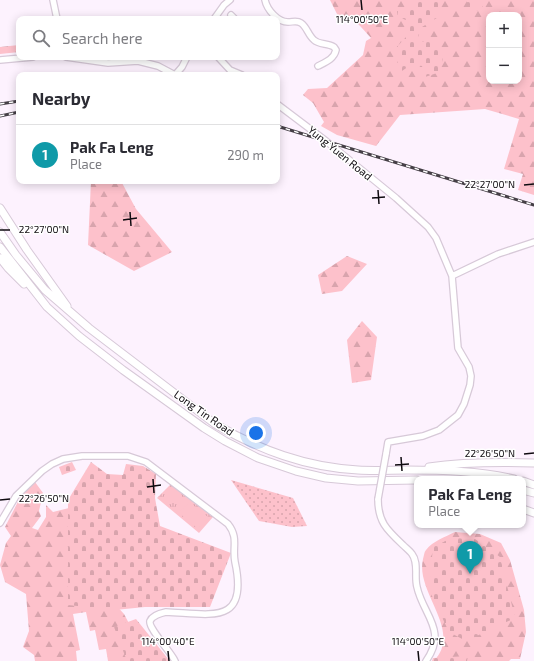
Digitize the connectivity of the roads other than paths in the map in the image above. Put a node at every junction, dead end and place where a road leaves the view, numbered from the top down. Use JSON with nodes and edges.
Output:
{"nodes":[{"id":1,"x":53,"y":0,"type":"edge"},
{"id":2,"x":230,"y":0,"type":"edge"},
{"id":3,"x":265,"y":0,"type":"edge"},
{"id":4,"x":56,"y":16,"type":"edge"},
{"id":5,"x":216,"y":16,"type":"edge"},
{"id":6,"x":273,"y":16,"type":"edge"},
{"id":7,"x":280,"y":20,"type":"edge"},
{"id":8,"x":16,"y":59,"type":"edge"},
{"id":9,"x":0,"y":60,"type":"edge"},
{"id":10,"x":87,"y":60,"type":"edge"},
{"id":11,"x":186,"y":60,"type":"edge"},
{"id":12,"x":221,"y":60,"type":"edge"},
{"id":13,"x":318,"y":66,"type":"dead end"},
{"id":14,"x":169,"y":72,"type":"edge"},
{"id":15,"x":178,"y":72,"type":"edge"},
{"id":16,"x":235,"y":72,"type":"edge"},
{"id":17,"x":280,"y":106,"type":"edge"},
{"id":18,"x":0,"y":208,"type":"edge"},
{"id":19,"x":0,"y":232,"type":"edge"},
{"id":20,"x":534,"y":242,"type":"edge"},
{"id":21,"x":1,"y":252,"type":"edge"},
{"id":22,"x":452,"y":276,"type":"junction"},
{"id":23,"x":76,"y":317,"type":"junction"},
{"id":24,"x":534,"y":463,"type":"edge"},
{"id":25,"x":407,"y":470,"type":"junction"},
{"id":26,"x":495,"y":476,"type":"edge"},
{"id":27,"x":414,"y":481,"type":"edge"},
{"id":28,"x":0,"y":523,"type":"edge"},
{"id":29,"x":175,"y":661,"type":"edge"},
{"id":30,"x":426,"y":661,"type":"edge"}],
"edges":[{"from":1,"to":4,"type":"street"},
{"from":2,"to":5,"type":"street"},
{"from":3,"to":6,"type":"street"},
{"from":7,"to":13,"type":"street"},
{"from":8,"to":9,"type":"street"},
{"from":10,"to":14,"type":"street"},
{"from":11,"to":15,"type":"street"},
{"from":12,"to":16,"type":"street"},
{"from":17,"to":22,"type":"street","name":"Yung Yuen Road"},
{"from":18,"to":23,"type":"main road"},
{"from":19,"to":23,"type":"main road","name":"Long Tin Road"},
{"from":20,"to":22,"type":"street"},
{"from":21,"to":27,"type":"main road","name":"Long Tin Road"},
{"from":22,"to":30,"type":"street","name":"Yung Yuen Road","bridge":true},
{"from":23,"to":25,"type":"main road","name":"Long Tin Road"},
{"from":24,"to":25,"type":"main road"},
{"from":25,"to":26,"type":"main road","name":"Long Tin Road"},
{"from":28,"to":29,"type":"street"}]}
